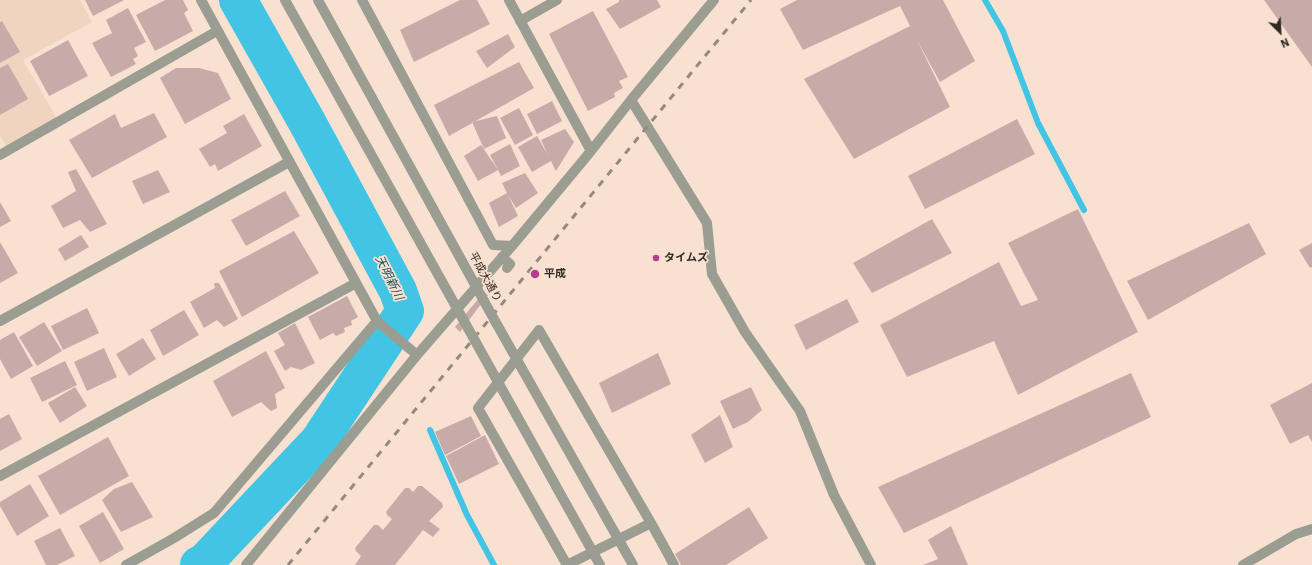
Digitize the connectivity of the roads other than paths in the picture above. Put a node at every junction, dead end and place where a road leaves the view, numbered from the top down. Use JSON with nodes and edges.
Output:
{"nodes":[{"id":1,"x":201,"y":0,"type":"edge"},
{"id":2,"x":285,"y":0,"type":"edge"},
{"id":3,"x":318,"y":0,"type":"edge"},
{"id":4,"x":362,"y":0,"type":"edge"},
{"id":5,"x":509,"y":0,"type":"edge"},
{"id":6,"x":557,"y":0,"type":"edge"},
{"id":7,"x":714,"y":0,"type":"edge"},
{"id":8,"x":520,"y":21,"type":"junction"},
{"id":9,"x":217,"y":31,"type":"junction"},
{"id":10,"x":630,"y":100,"type":"junction"},
{"id":11,"x":591,"y":151,"type":"junction"},
{"id":12,"x":0,"y":155,"type":"edge"},
{"id":13,"x":289,"y":162,"type":"junction"},
{"id":14,"x":512,"y":246,"type":"junction"},
{"id":15,"x":502,"y":258,"type":"junction"},
{"id":16,"x":507,"y":268,"type":"dead end"},
{"id":17,"x":356,"y":283,"type":"junction"},
{"id":18,"x":0,"y":321,"type":"edge"},
{"id":19,"x":377,"y":321,"type":"junction"},
{"id":20,"x":417,"y":355,"type":"junction"},
{"id":21,"x":0,"y":476,"type":"edge"},
{"id":22,"x":651,"y":523,"type":"junction"},
{"id":23,"x":1312,"y":529,"type":"edge"},
{"id":24,"x":126,"y":565,"type":"edge"},
{"id":25,"x":246,"y":565,"type":"edge"},
{"id":26,"x":567,"y":565,"type":"edge"},
{"id":27,"x":600,"y":565,"type":"edge"},
{"id":28,"x":633,"y":565,"type":"edge"},
{"id":29,"x":674,"y":565,"type":"edge"},
{"id":30,"x":871,"y":565,"type":"edge"},
{"id":31,"x":1243,"y":565,"type":"edge"}],
"edges":[{"from":1,"to":9,"type":"street"},
{"from":2,"to":27,"type":"street","bridge":true},
{"from":3,"to":28,"type":"street","name":"平成大通り","bridge":true},
{"from":4,"to":14,"type":"street"},
{"from":5,"to":8,"type":"street"},
{"from":6,"to":8,"type":"street"},
{"from":7,"to":10,"type":"street"},
{"from":8,"to":11,"type":"street"},
{"from":9,"to":12,"type":"street"},
{"from":9,"to":13,"type":"street"},
{"from":10,"to":11,"type":"street"},
{"from":10,"to":30,"type":"street"},
{"from":11,"to":14,"type":"street"},
{"from":13,"to":17,"type":"street"},
{"from":13,"to":18,"type":"street"},
{"from":14,"to":15,"type":"street"},
{"from":15,"to":16,"type":"street"},
{"from":15,"to":20,"type":"street"},
{"from":17,"to":19,"type":"street"},
{"from":17,"to":21,"type":"street"},
{"from":19,"to":20,"type":"street"},
{"from":19,"to":24,"type":"street"},
{"from":20,"to":25,"type":"street"},
{"from":22,"to":26,"type":"street"},
{"from":22,"to":26,"type":"street"},
{"from":22,"to":29,"type":"street"},
{"from":23,"to":31,"type":"street"}]}
